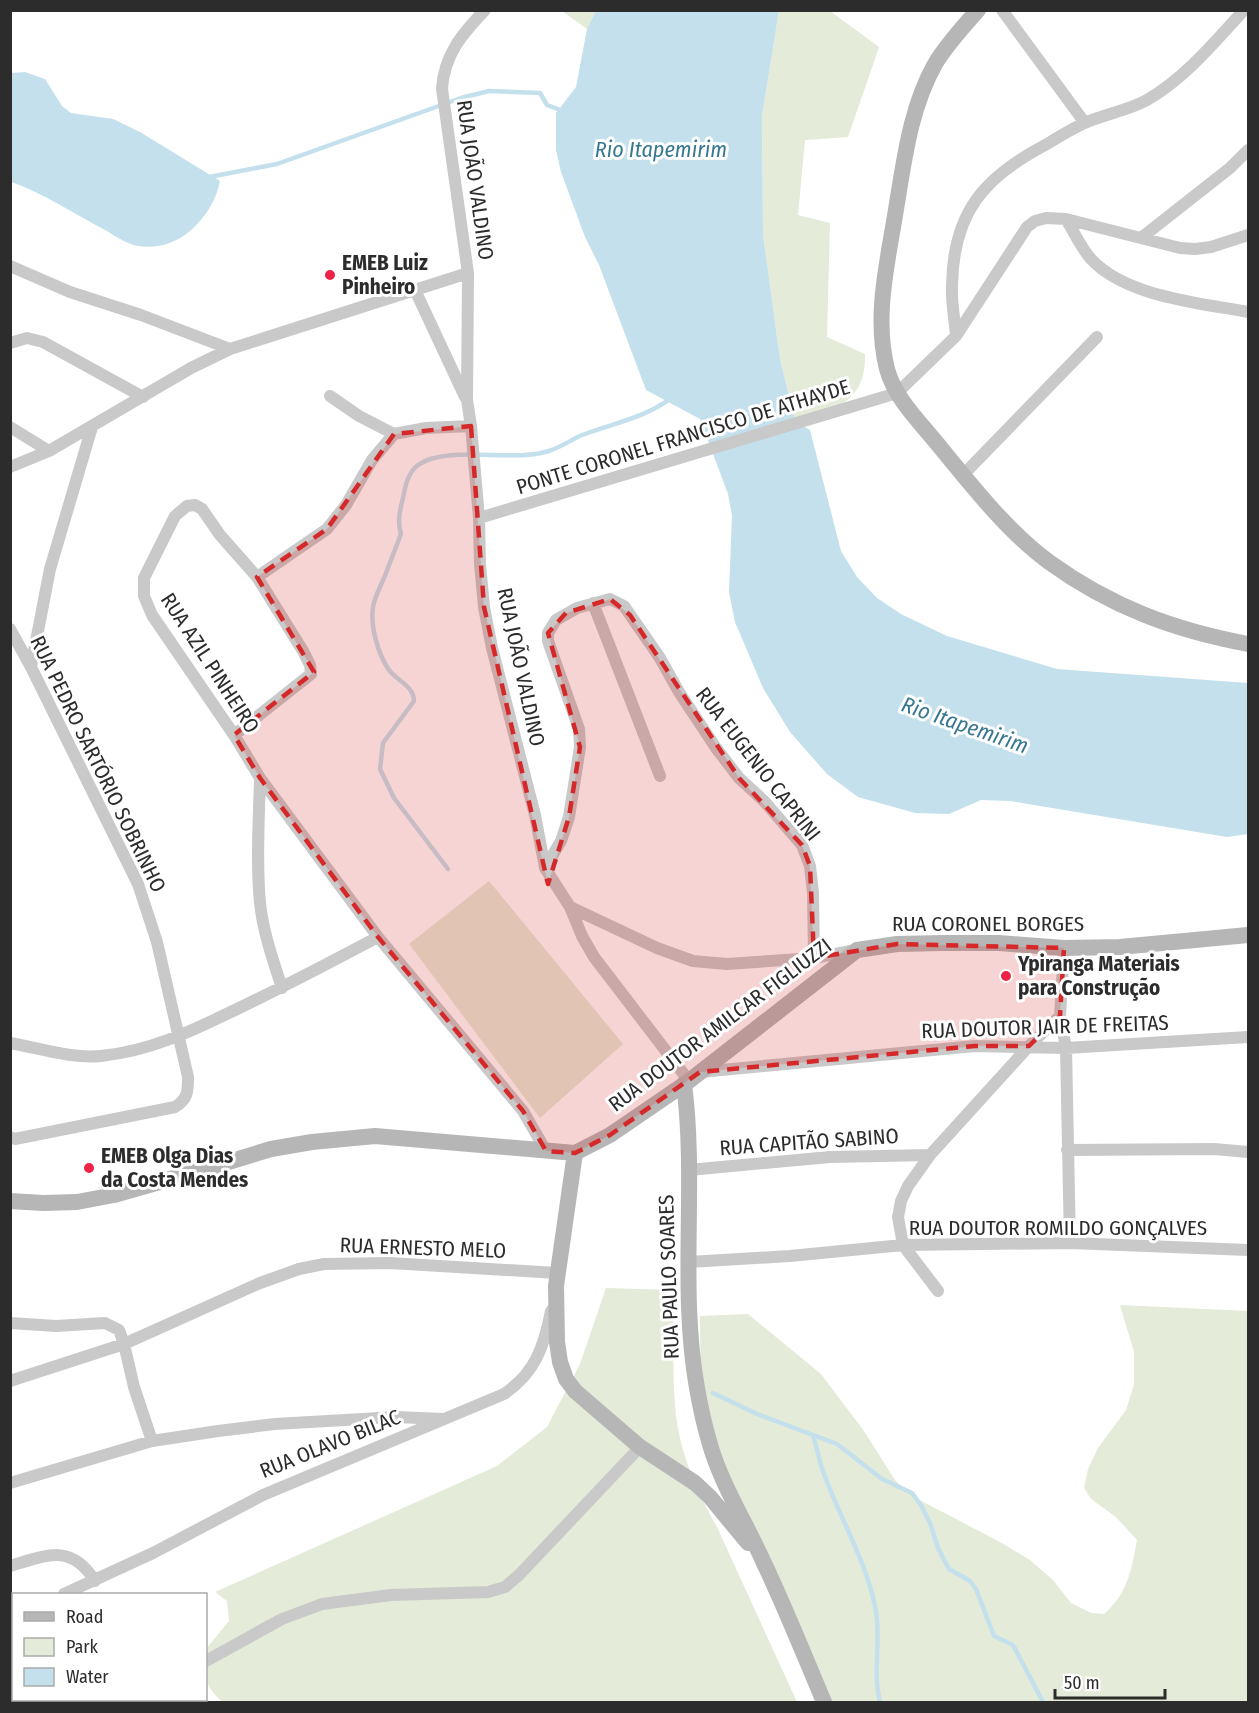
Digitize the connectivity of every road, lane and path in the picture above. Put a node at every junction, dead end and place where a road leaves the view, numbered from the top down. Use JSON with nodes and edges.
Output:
{"nodes":[{"id":1,"x":485,"y":10,"type":"edge"},
{"id":2,"x":978,"y":10,"type":"edge"},
{"id":3,"x":1002,"y":10,"type":"edge"},
{"id":4,"x":1244,"y":10,"type":"edge"},
{"id":5,"x":1085,"y":123,"type":"junction"},
{"id":6,"x":1248,"y":150,"type":"edge"},
{"id":7,"x":1066,"y":219,"type":"junction"},
{"id":8,"x":1248,"y":235,"type":"edge"},
{"id":9,"x":1141,"y":238,"type":"junction"},
{"id":10,"x":10,"y":266,"type":"edge"},
{"id":11,"x":468,"y":273,"type":"junction"},
{"id":12,"x":415,"y":290,"type":"junction"},
{"id":13,"x":1248,"y":312,"type":"edge"},
{"id":14,"x":956,"y":336,"type":"junction"},
{"id":15,"x":1097,"y":337,"type":"dead end"},
{"id":16,"x":10,"y":343,"type":"edge"},
{"id":17,"x":230,"y":349,"type":"junction"},
{"id":18,"x":897,"y":393,"type":"junction"},
{"id":19,"x":143,"y":396,"type":"junction"},
{"id":20,"x":330,"y":396,"type":"dead end"},
{"id":21,"x":467,"y":400,"type":"junction"},
{"id":22,"x":471,"y":426,"type":"junction"},
{"id":23,"x":10,"y":427,"type":"edge"},
{"id":24,"x":92,"y":427,"type":"junction"},
{"id":25,"x":394,"y":434,"type":"junction"},
{"id":26,"x":49,"y":451,"type":"junction"},
{"id":27,"x":10,"y":467,"type":"edge"},
{"id":28,"x":963,"y":475,"type":"junction"},
{"id":29,"x":479,"y":518,"type":"junction"},
{"id":30,"x":257,"y":578,"type":"junction"},
{"id":31,"x":593,"y":603,"type":"junction"},
{"id":32,"x":10,"y":629,"type":"edge"},
{"id":33,"x":1248,"y":644,"type":"edge"},
{"id":34,"x":31,"y":667,"type":"junction"},
{"id":35,"x":234,"y":735,"type":"junction"},
{"id":36,"x":660,"y":776,"type":"dead end"},
{"id":37,"x":260,"y":778,"type":"junction"},
{"id":38,"x":545,"y":868,"type":"junction"},
{"id":39,"x":570,"y":907,"type":"junction"},
{"id":40,"x":1248,"y":934,"type":"edge"},
{"id":41,"x":378,"y":937,"type":"junction"},
{"id":42,"x":1064,"y":948,"type":"junction"},
{"id":43,"x":857,"y":950,"type":"junction"},
{"id":44,"x":814,"y":958,"type":"junction"},
{"id":45,"x":282,"y":988,"type":"junction"},
{"id":46,"x":1060,"y":1016,"type":"junction"},
{"id":47,"x":178,"y":1037,"type":"junction"},
{"id":48,"x":1248,"y":1037,"type":"edge"},
{"id":49,"x":10,"y":1042,"type":"edge"},
{"id":50,"x":1029,"y":1046,"type":"junction"},
{"id":51,"x":1066,"y":1048,"type":"junction"},
{"id":52,"x":691,"y":1079,"type":"junction"},
{"id":53,"x":10,"y":1137,"type":"edge"},
{"id":54,"x":1067,"y":1150,"type":"junction"},
{"id":55,"x":546,"y":1151,"type":"junction"},
{"id":56,"x":1248,"y":1152,"type":"edge"},
{"id":57,"x":575,"y":1153,"type":"junction"},
{"id":58,"x":930,"y":1155,"type":"junction"},
{"id":59,"x":689,"y":1170,"type":"junction"},
{"id":60,"x":10,"y":1201,"type":"edge"},
{"id":61,"x":1070,"y":1243,"type":"junction"},
{"id":62,"x":903,"y":1245,"type":"junction"},
{"id":63,"x":1248,"y":1250,"type":"edge"},
{"id":64,"x":689,"y":1262,"type":"junction"},
{"id":65,"x":556,"y":1280,"type":"junction"},
{"id":66,"x":938,"y":1292,"type":"dead end"},
{"id":67,"x":10,"y":1323,"type":"edge"},
{"id":68,"x":124,"y":1344,"type":"junction"},
{"id":69,"x":10,"y":1381,"type":"edge"},
{"id":70,"x":449,"y":1418,"type":"junction"},
{"id":71,"x":152,"y":1442,"type":"junction"},
{"id":72,"x":640,"y":1447,"type":"junction"},
{"id":73,"x":10,"y":1483,"type":"edge"},
{"id":74,"x":764,"y":1563,"type":"junction"},
{"id":75,"x":10,"y":1566,"type":"edge"},
{"id":76,"x":95,"y":1581,"type":"junction"},
{"id":77,"x":66,"y":1593,"type":"edge"},
{"id":78,"x":207,"y":1660,"type":"edge"},
{"id":79,"x":824,"y":1702,"type":"edge"}],
"edges":[{"from":1,"to":11,"type":"street","name":"RUA JOÃO VALDINO"},
{"from":2,"to":18,"type":"street"},
{"from":3,"to":5,"type":"street"},
{"from":4,"to":5,"type":"street"},
{"from":5,"to":14,"type":"street"},
{"from":6,"to":9,"type":"street"},
{"from":7,"to":9,"type":"street"},
{"from":7,"to":13,"type":"street"},
{"from":7,"to":14,"type":"street"},
{"from":8,"to":9,"type":"street"},
{"from":10,"to":17,"type":"street"},
{"from":11,"to":12,"type":"street"},
{"from":11,"to":21,"type":"street","name":"RUA JOÃO VALDINO"},
{"from":12,"to":17,"type":"street"},
{"from":12,"to":21,"type":"street","name":"RUA JOÃO VALDINO"},
{"from":14,"to":18,"type":"street"},
{"from":15,"to":28,"type":"street"},
{"from":16,"to":19,"type":"street"},
{"from":17,"to":19,"type":"street"},
{"from":18,"to":28,"type":"street"},
{"from":18,"to":29,"type":"street","name":"PONTE CORONEL FRANCISCO DE ATHAYDE"},
{"from":19,"to":24,"type":"street"},
{"from":20,"to":25,"type":"street"},
{"from":21,"to":22,"type":"street","name":"RUA JOÃO VALDINO"},
{"from":22,"to":25,"type":"street"},
{"from":22,"to":29,"type":"street","name":"RUA JOÃO VALDINO"},
{"from":23,"to":26,"type":"street"},
{"from":24,"to":26,"type":"street"},
{"from":24,"to":34,"type":"street"},
{"from":25,"to":30,"type":"street"},
{"from":26,"to":27,"type":"street"},
{"from":28,"to":33,"type":"street"},
{"from":29,"to":38,"type":"street","name":"RUA JOÃO VALDINO"},
{"from":30,"to":35,"type":"street"},
{"from":30,"to":35,"type":"street","name":"RUA AZIL PINHEIRO"},
{"from":31,"to":36,"type":"street"},
{"from":31,"to":38,"type":"street"},
{"from":31,"to":44,"type":"street","name":"RUA EUGENIO CAPRINI"},
{"from":32,"to":34,"type":"street","name":"RUA PEDRO SARTÓRIO SOBRINHO"},
{"from":34,"to":47,"type":"street","name":"RUA PEDRO SARTÓRIO SOBRINHO"},
{"from":35,"to":37,"type":"street","name":"RUA AZIL PINHEIRO"},
{"from":37,"to":41,"type":"street","name":"RUA AZIL PINHEIRO"},
{"from":37,"to":45,"type":"street"},
{"from":38,"to":39,"type":"street"},
{"from":39,"to":44,"type":"street","name":"RUA CORONEL BORGES"},
{"from":39,"to":52,"type":"street"},
{"from":40,"to":42,"type":"street","name":"RUA CORONEL BORGES"},
{"from":41,"to":45,"type":"street"},
{"from":41,"to":55,"type":"street","name":"RUA AZIL PINHEIRO"},
{"from":42,"to":43,"type":"street","name":"RUA CORONEL BORGES"},
{"from":42,"to":46,"type":"street"},
{"from":43,"to":44,"type":"street","name":"RUA CORONEL BORGES"},
{"from":43,"to":52,"type":"street","name":"RUA DOUTOR AMILCAR FIGLIUZZI"},
{"from":45,"to":47,"type":"street"},
{"from":46,"to":50,"type":"street"},
{"from":46,"to":51,"type":"street"},
{"from":47,"to":49,"type":"street"},
{"from":47,"to":53,"type":"street","name":"RUA PEDRO SARTÓRIO SOBRINHO"},
{"from":48,"to":51,"type":"street","name":"RUA DOUTOR JAIR DE FREITAS"},
{"from":50,"to":51,"type":"street","name":"RUA DOUTOR JAIR DE FREITAS"},
{"from":50,"to":52,"type":"street","name":"RUA DOUTOR JAIR DE FREITAS"},
{"from":50,"to":58,"type":"street"},
{"from":51,"to":54,"type":"street"},
{"from":52,"to":57,"type":"street","name":"RUA DOUTOR AMILCAR FIGLIUZZI"},
{"from":52,"to":59,"type":"street","name":"RUA PAULO SOARES"},
{"from":54,"to":56,"type":"street"},
{"from":54,"to":61,"type":"street"},
{"from":55,"to":57,"type":"street"},
{"from":55,"to":60,"type":"street"},
{"from":57,"to":65,"type":"street","name":"RUA OLAVO BILAC"},
{"from":58,"to":59,"type":"street","name":"RUA CAPITÃO SABINO"},
{"from":58,"to":62,"type":"street"},
{"from":59,"to":64,"type":"street","name":"RUA PAULO SOARES"},
{"from":61,"to":62,"type":"street","name":"RUA DOUTOR ROMILDO GONÇALVES"},
{"from":61,"to":63,"type":"street","name":"RUA DOUTOR ROMILDO GONÇALVES"},
{"from":62,"to":64,"type":"street","name":"RUA DOUTOR ROMILDO GONÇALVES"},
{"from":62,"to":66,"type":"street"},
{"from":64,"to":74,"type":"street","name":"RUA PAULO SOARES"},
{"from":65,"to":68,"type":"street","name":"RUA ERNESTO MELO"},
{"from":65,"to":70,"type":"street","name":"RUA OLAVO BILAC"},
{"from":65,"to":72,"type":"street","name":"RUA OLAVO BILAC"},
{"from":67,"to":68,"type":"street"},
{"from":68,"to":69,"type":"street","name":"RUA ERNESTO MELO"},
{"from":68,"to":71,"type":"street"},
{"from":70,"to":71,"type":"street"},
{"from":70,"to":76,"type":"street","name":"RUA OLAVO BILAC"},
{"from":71,"to":73,"type":"street"},
{"from":72,"to":74,"type":"street","name":"RUA OLAVO BILAC"},
{"from":72,"to":78,"type":"street"},
{"from":74,"to":79,"type":"street"},
{"from":75,"to":76,"type":"street"},
{"from":76,"to":77,"type":"street","name":"RUA OLAVO BILAC"}]}
